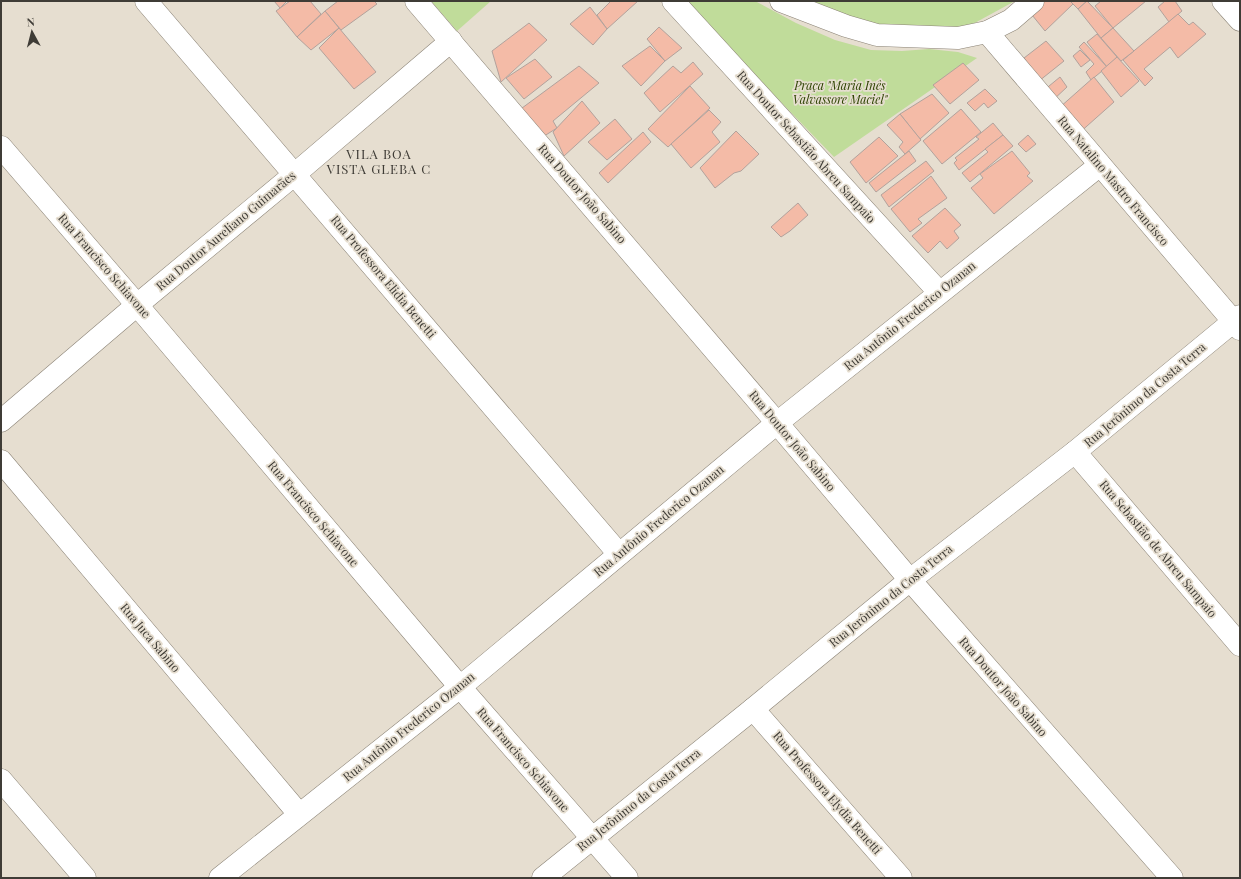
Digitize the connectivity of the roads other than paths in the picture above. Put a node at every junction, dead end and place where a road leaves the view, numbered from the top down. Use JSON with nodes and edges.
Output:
{"nodes":[{"id":1,"x":146,"y":1,"type":"edge"},
{"id":2,"x":416,"y":1,"type":"edge"},
{"id":3,"x":673,"y":1,"type":"edge"},
{"id":4,"x":781,"y":1,"type":"edge"},
{"id":5,"x":1033,"y":1,"type":"edge"},
{"id":6,"x":1223,"y":1,"type":"edge"},
{"id":7,"x":1240,"y":20,"type":"edge"},
{"id":8,"x":987,"y":32,"type":"junction"},
{"id":9,"x":451,"y":41,"type":"junction"},
{"id":10,"x":1,"y":147,"type":"edge"},
{"id":11,"x":1100,"y":165,"type":"junction"},
{"id":12,"x":295,"y":174,"type":"junction"},
{"id":13,"x":939,"y":292,"type":"junction"},
{"id":14,"x":137,"y":305,"type":"junction"},
{"id":15,"x":1238,"y":322,"type":"edge"},
{"id":16,"x":1,"y":421,"type":"edge"},
{"id":17,"x":777,"y":423,"type":"junction"},
{"id":18,"x":1075,"y":452,"type":"junction"},
{"id":19,"x":1,"y":461,"type":"edge"},
{"id":20,"x":619,"y":554,"type":"junction"},
{"id":21,"x":910,"y":580,"type":"junction"},
{"id":22,"x":1240,"y":646,"type":"edge"},
{"id":23,"x":460,"y":687,"type":"junction"},
{"id":24,"x":753,"y":708,"type":"junction"},
{"id":25,"x":1,"y":780,"type":"edge"},
{"id":26,"x":299,"y":814,"type":"junction"},
{"id":27,"x":592,"y":838,"type":"junction"},
{"id":28,"x":85,"y":878,"type":"edge"},
{"id":29,"x":220,"y":878,"type":"edge"},
{"id":30,"x":543,"y":878,"type":"edge"},
{"id":31,"x":627,"y":878,"type":"edge"},
{"id":32,"x":901,"y":878,"type":"edge"},
{"id":33,"x":1172,"y":878,"type":"edge"}],
"edges":[{"from":1,"to":12,"type":"street","name":"Rua Professora Elidia Benetti"},
{"from":2,"to":9,"type":"street","name":"Rua Doutor João Sabino"},
{"from":3,"to":13,"type":"street","name":"Rua Doutor Sebastião Abreu Sampaio"},
{"from":4,"to":8,"type":"street"},
{"from":5,"to":8,"type":"street"},
{"from":6,"to":7,"type":"street"},
{"from":8,"to":11,"type":"street","name":"Rua Natalino Mastro Francisco"},
{"from":9,"to":12,"type":"street","name":"Rua Doutor Aureliano Guimarães"},
{"from":9,"to":17,"type":"street","name":"Rua Doutor João Sabino"},
{"from":10,"to":14,"type":"street","name":"Rua Francisco Schiavone"},
{"from":11,"to":13,"type":"street","name":"Rua Antônio Frederico Ozanan"},
{"from":11,"to":15,"type":"street","name":"Rua Natalino Mastro Francisco"},
{"from":12,"to":14,"type":"street","name":"Rua Doutor Aureliano Guimarães"},
{"from":12,"to":20,"type":"street","name":"Rua Professora Elidia Benetti"},
{"from":13,"to":17,"type":"street","name":"Rua Antônio Frederico Ozanan"},
{"from":14,"to":16,"type":"street","name":"Rua Doutor Aureliano Guimarães"},
{"from":14,"to":23,"type":"street","name":"Rua Francisco Schiavone"},
{"from":15,"to":18,"type":"street","name":"Rua Jerônimo da Costa Terra"},
{"from":17,"to":20,"type":"street","name":"Rua Antônio Frederico Ozanan"},
{"from":17,"to":21,"type":"street","name":"Rua Doutor João Sabino"},
{"from":18,"to":21,"type":"street","name":"Rua Jerônimo da Costa Terra"},
{"from":18,"to":22,"type":"street","name":"Rua Sebastião de Abreu Sampaio"},
{"from":19,"to":26,"type":"street","name":"Rua Juca Sabino"},
{"from":20,"to":23,"type":"street","name":"Rua Antônio Frederico Ozanan"},
{"from":21,"to":24,"type":"street","name":"Rua Jerônimo da Costa Terra"},
{"from":21,"to":33,"type":"street","name":"Rua Doutor João Sabino"},
{"from":23,"to":26,"type":"street","name":"Rua Antônio Frederico Ozanan"},
{"from":23,"to":27,"type":"street","name":"Rua Francisco Schiavone"},
{"from":24,"to":27,"type":"street","name":"Rua Jerônimo da Costa Terra"},
{"from":24,"to":32,"type":"street","name":"Rua Professora Elydia Benetti"},
{"from":25,"to":28,"type":"street"},
{"from":26,"to":29,"type":"street","name":"Rua Antônio Frederico Ozanan"},
{"from":27,"to":30,"type":"street","name":"Rua Jerônimo da Costa Terra"},
{"from":27,"to":31,"type":"street","name":"Rua Francisco Schiavone"}]}
